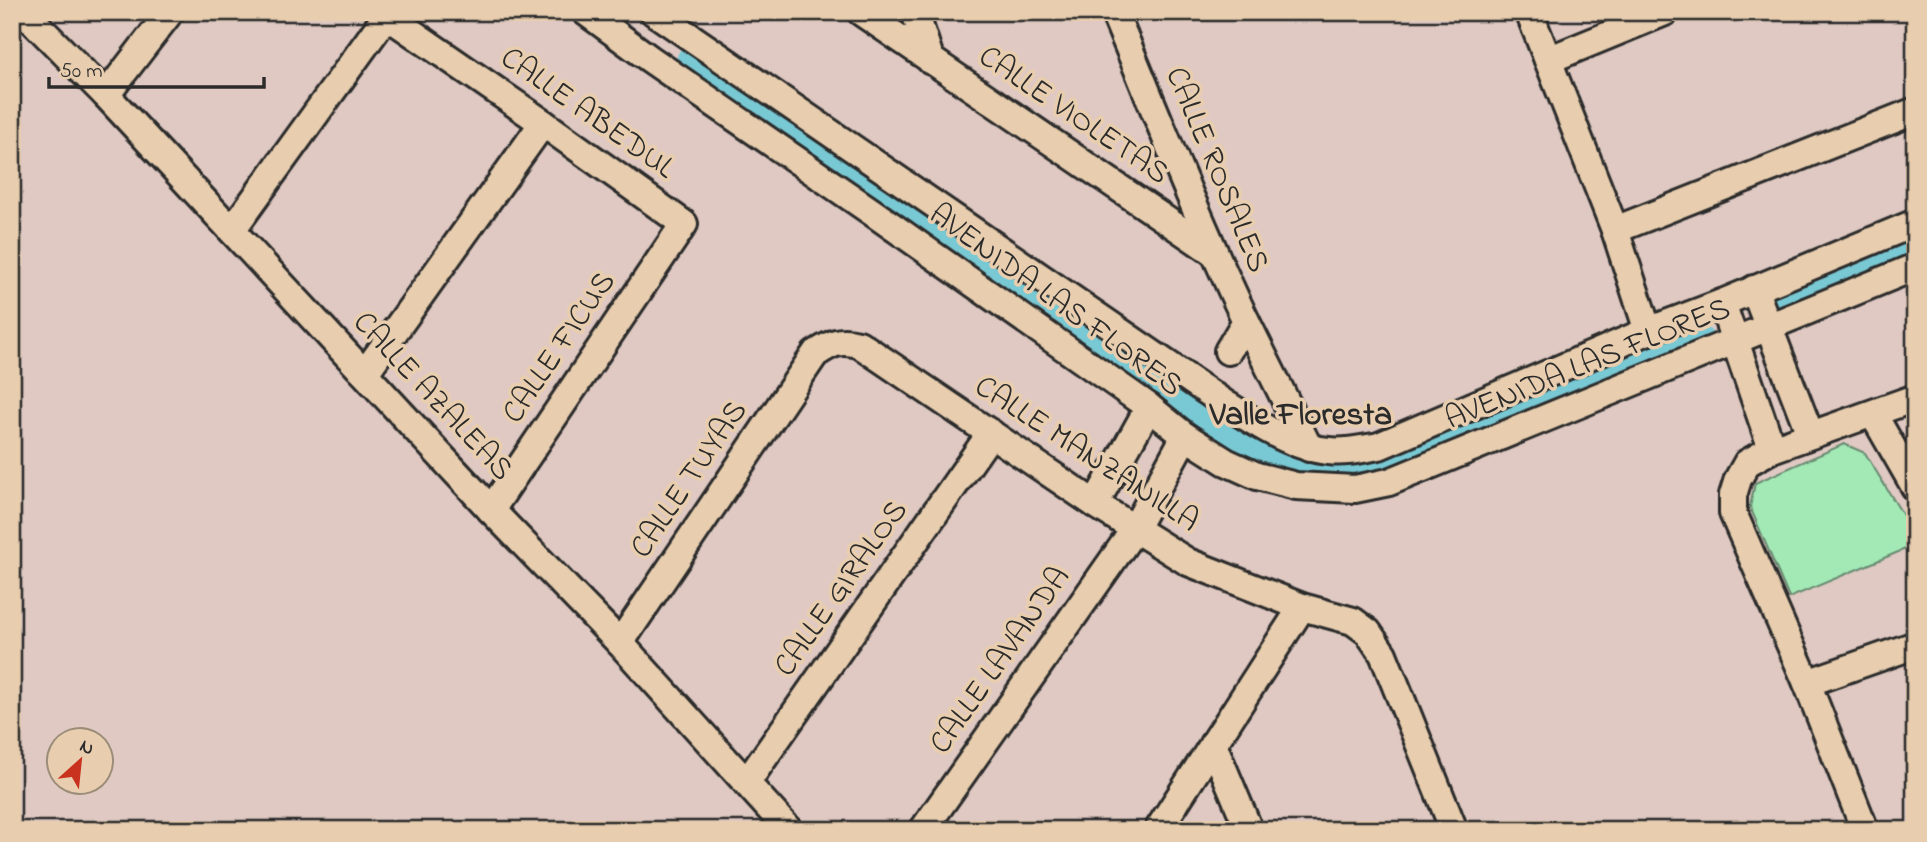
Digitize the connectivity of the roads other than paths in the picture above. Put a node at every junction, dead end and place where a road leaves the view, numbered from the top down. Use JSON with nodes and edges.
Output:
{"nodes":[{"id":1,"x":24,"y":12,"type":"edge"},
{"id":2,"x":170,"y":12,"type":"edge"},
{"id":3,"x":586,"y":12,"type":"edge"},
{"id":4,"x":861,"y":12,"type":"edge"},
{"id":5,"x":915,"y":12,"type":"edge"},
{"id":6,"x":1114,"y":12,"type":"edge"},
{"id":7,"x":1529,"y":12,"type":"edge"},
{"id":8,"x":1665,"y":12,"type":"edge"},
{"id":9,"x":385,"y":14,"type":"edge"},
{"id":10,"x":670,"y":17,"type":"edge"},
{"id":11,"x":622,"y":22,"type":"edge"},
{"id":12,"x":650,"y":59,"type":"junction"},
{"id":13,"x":932,"y":61,"type":"junction"},
{"id":14,"x":1548,"y":61,"type":"junction"},
{"id":15,"x":106,"y":95,"type":"junction"},
{"id":16,"x":1915,"y":111,"type":"edge"},
{"id":17,"x":543,"y":123,"type":"junction"},
{"id":18,"x":1915,"y":223,"type":"edge"},
{"id":19,"x":684,"y":224,"type":"joint"},
{"id":20,"x":232,"y":230,"type":"junction"},
{"id":21,"x":1615,"y":230,"type":"junction"},
{"id":22,"x":1213,"y":252,"type":"junction"},
{"id":23,"x":1915,"y":267,"type":"edge"},
{"id":24,"x":1754,"y":289,"type":"junction"},
{"id":25,"x":1722,"y":303,"type":"junction"},
{"id":26,"x":1246,"y":321,"type":"junction"},
{"id":27,"x":1768,"y":327,"type":"junction"},
{"id":28,"x":1648,"y":331,"type":"junction"},
{"id":29,"x":1734,"y":341,"type":"junction"},
{"id":30,"x":1228,"y":351,"type":"dead end"},
{"id":31,"x":815,"y":354,"type":"joint"},
{"id":32,"x":365,"y":373,"type":"junction"},
{"id":33,"x":1915,"y":398,"type":"edge"},
{"id":34,"x":1149,"y":407,"type":"junction"},
{"id":35,"x":1873,"y":414,"type":"junction"},
{"id":36,"x":991,"y":433,"type":"junction"},
{"id":37,"x":1810,"y":435,"type":"junction"},
{"id":38,"x":1185,"y":436,"type":"junction"},
{"id":39,"x":1309,"y":448,"type":"junction"},
{"id":40,"x":1772,"y":449,"type":"junction"},
{"id":41,"x":1915,"y":486,"type":"edge"},
{"id":42,"x":1095,"y":505,"type":"junction"},
{"id":43,"x":491,"y":510,"type":"junction"},
{"id":44,"x":1134,"y":530,"type":"junction"},
{"id":45,"x":1302,"y":607,"type":"junction"},
{"id":46,"x":620,"y":643,"type":"junction"},
{"id":47,"x":1915,"y":645,"type":"edge"},
{"id":48,"x":1807,"y":683,"type":"junction"},
{"id":49,"x":1213,"y":744,"type":"junction"},
{"id":50,"x":747,"y":782,"type":"junction"},
{"id":51,"x":789,"y":830,"type":"edge"},
{"id":52,"x":923,"y":830,"type":"edge"},
{"id":53,"x":1157,"y":830,"type":"edge"},
{"id":54,"x":1249,"y":830,"type":"edge"},
{"id":55,"x":1454,"y":830,"type":"edge"},
{"id":56,"x":1866,"y":830,"type":"edge"}],
"edges":[{"from":1,"to":15,"type":"street","name":"CALLE AZALEAS"},
{"from":2,"to":15,"type":"street"},
{"from":3,"to":11,"type":"street","name":"AVENIDA LAS FLORES"},
{"from":4,"to":13,"type":"street","name":"CALLE VIOLETAS"},
{"from":5,"to":13,"type":"street"},
{"from":6,"to":22,"type":"street","name":"CALLE ROSALES"},
{"from":7,"to":14,"type":"street"},
{"from":8,"to":14,"type":"street"},
{"from":9,"to":17,"type":"street","name":"CALLE ABEDUL"},
{"from":9,"to":20,"type":"street"},
{"from":10,"to":12,"type":"street"},
{"from":10,"to":39,"type":"street","name":"AVENIDA LAS FLORES"},
{"from":11,"to":12,"type":"street","name":"AVENIDA LAS FLORES"},
{"from":12,"to":34,"type":"street","name":"AVENIDA LAS FLORES"},
{"from":13,"to":22,"type":"street","name":"CALLE VIOLETAS"},
{"from":14,"to":21,"type":"street"},
{"from":15,"to":20,"type":"street","name":"CALLE AZALEAS"},
{"from":16,"to":21,"type":"street"},
{"from":17,"to":19,"type":"street","name":"CALLE ABEDUL"},
{"from":17,"to":32,"type":"street"},
{"from":18,"to":24,"type":"street","name":"AVENIDA LAS FLORES"},
{"from":19,"to":43,"type":"street","name":"CALLE FICUS"},
{"from":20,"to":32,"type":"street","name":"CALLE AZALEAS"},
{"from":21,"to":28,"type":"street"},
{"from":22,"to":26,"type":"street","name":"CALLE ROSALES"},
{"from":23,"to":27,"type":"street","name":"AVENIDA LAS FLORES"},
{"from":24,"to":25,"type":"street","name":"AVENIDA LAS FLORES"},
{"from":24,"to":27,"type":"street"},
{"from":25,"to":28,"type":"street","name":"AVENIDA LAS FLORES"},
{"from":25,"to":29,"type":"street"},
{"from":26,"to":30,"type":"street","name":"CALLE ROSALES"},
{"from":26,"to":39,"type":"street"},
{"from":27,"to":29,"type":"street","name":"AVENIDA LAS FLORES"},
{"from":27,"to":37,"type":"street"},
{"from":28,"to":39,"type":"street","name":"AVENIDA LAS FLORES"},
{"from":29,"to":38,"type":"street","name":"AVENIDA LAS FLORES"},
{"from":29,"to":40,"type":"street"},
{"from":31,"to":36,"type":"street","name":"CALLE MANZANILLA"},
{"from":31,"to":46,"type":"street","name":"CALLE TUYAS"},
{"from":32,"to":43,"type":"street","name":"CALLE AZALEAS"},
{"from":33,"to":35,"type":"street"},
{"from":34,"to":38,"type":"street","name":"AVENIDA LAS FLORES"},
{"from":34,"to":42,"type":"street"},
{"from":35,"to":37,"type":"street"},
{"from":35,"to":41,"type":"street"},
{"from":36,"to":42,"type":"street","name":"CALLE MANZANILLA"},
{"from":36,"to":50,"type":"street","name":"CALLE GIRALOS"},
{"from":37,"to":40,"type":"street"},
{"from":38,"to":44,"type":"street","name":"CALLE LAVANDA"},
{"from":40,"to":48,"type":"street"},
{"from":42,"to":44,"type":"street","name":"CALLE MANZANILLA"},
{"from":43,"to":46,"type":"street","name":"CALLE AZALEAS"},
{"from":44,"to":45,"type":"street","name":"CALLE MANZANILLA"},
{"from":44,"to":52,"type":"street","name":"CALLE LAVANDA"},
{"from":45,"to":49,"type":"street"},
{"from":45,"to":55,"type":"street","name":"CALLE MANZANILLA"},
{"from":46,"to":50,"type":"street","name":"CALLE AZALEAS"},
{"from":47,"to":48,"type":"street"},
{"from":48,"to":56,"type":"street"},
{"from":49,"to":53,"type":"street"},
{"from":49,"to":54,"type":"street"},
{"from":50,"to":51,"type":"street","name":"CALLE AZALEAS"}]}
